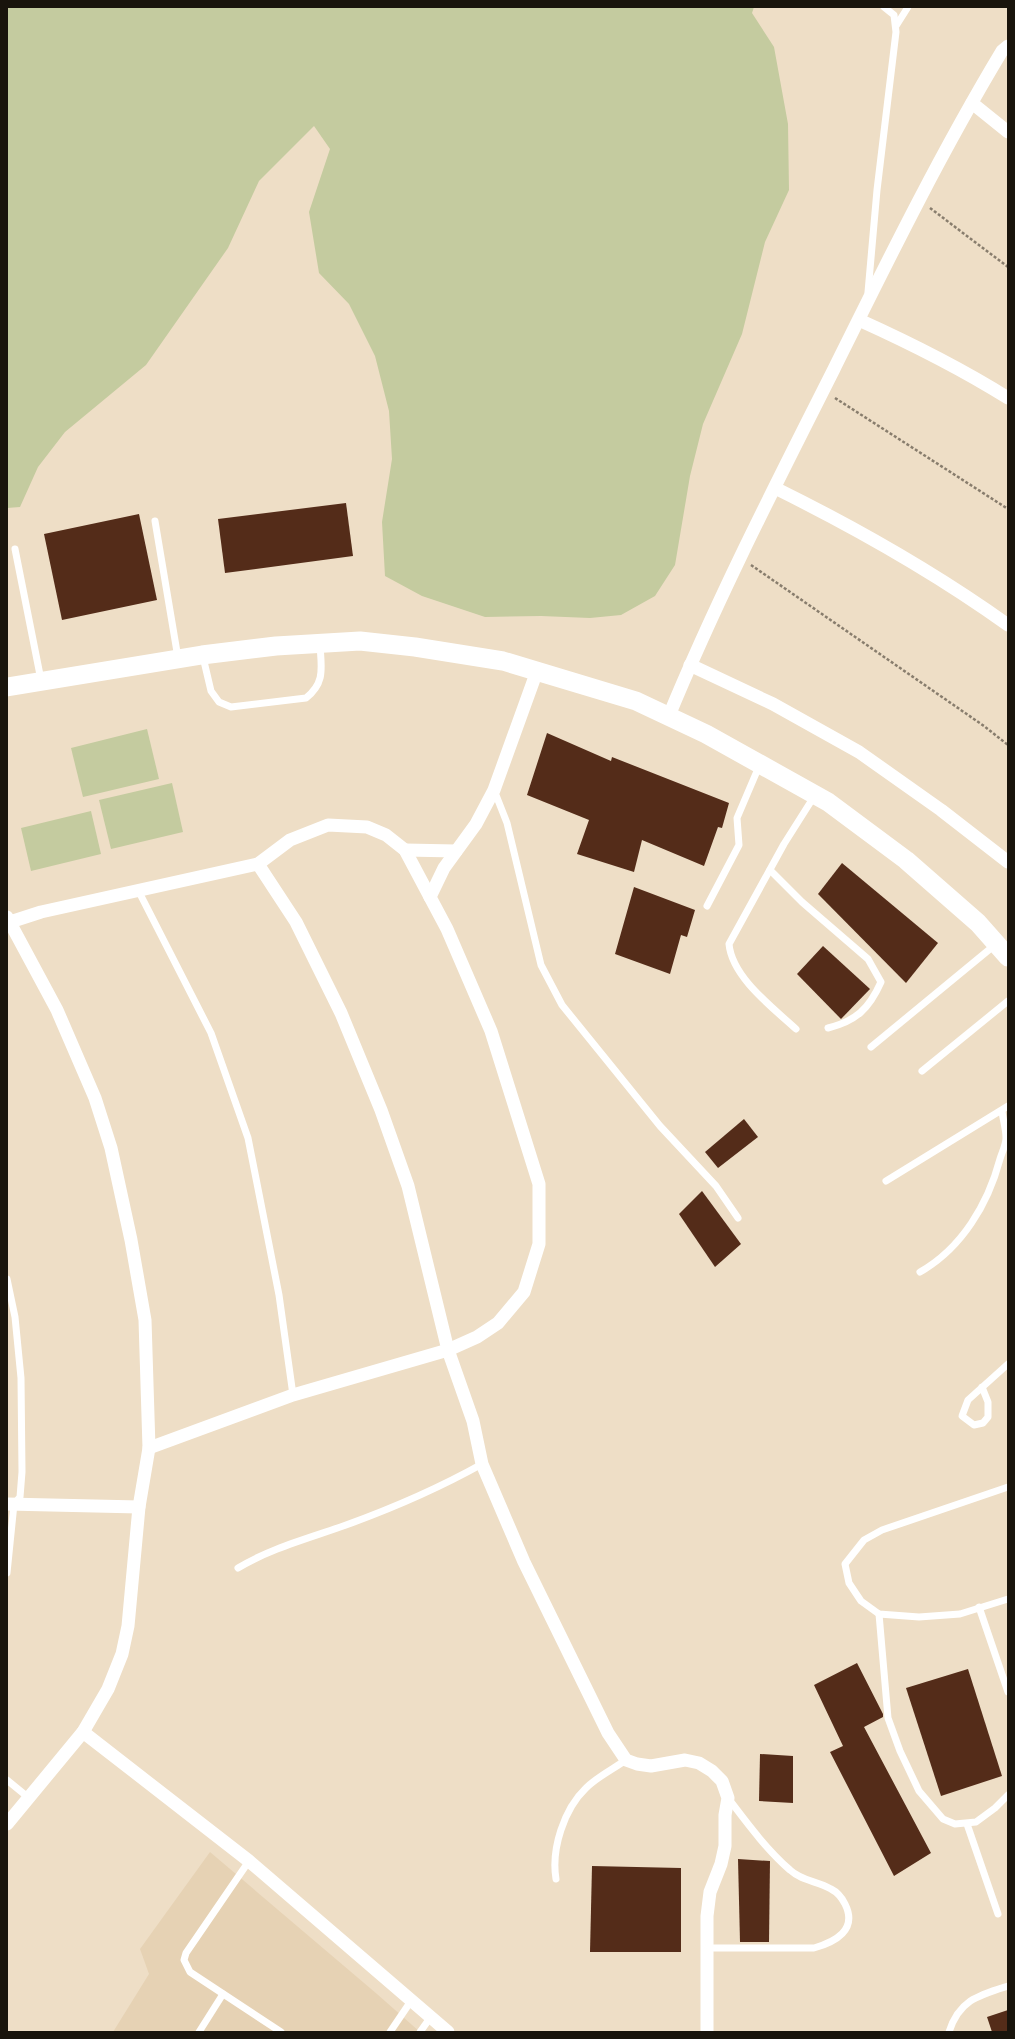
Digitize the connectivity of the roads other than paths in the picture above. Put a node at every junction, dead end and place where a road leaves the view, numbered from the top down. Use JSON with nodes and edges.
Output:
{"nodes":[{"id":1,"x":884,"y":7,"type":"edge"},
{"id":2,"x":908,"y":7,"type":"edge"},
{"id":3,"x":896,"y":26,"type":"junction"},
{"id":4,"x":1008,"y":46,"type":"edge"},
{"id":5,"x":972,"y":103,"type":"junction"},
{"id":6,"x":1008,"y":132,"type":"edge"},
{"id":7,"x":868,"y":302,"type":"junction"},
{"id":8,"x":859,"y":320,"type":"junction"},
{"id":9,"x":1008,"y":398,"type":"edge"},
{"id":10,"x":775,"y":488,"type":"junction"},
{"id":11,"x":155,"y":522,"type":"dead end"},
{"id":12,"x":15,"y":549,"type":"dead end"},
{"id":13,"x":1008,"y":625,"type":"edge"},
{"id":14,"x":320,"y":644,"type":"junction"},
{"id":15,"x":202,"y":655,"type":"junction"},
{"id":16,"x":178,"y":658,"type":"junction"},
{"id":17,"x":690,"y":665,"type":"junction"},
{"id":18,"x":537,"y":671,"type":"junction"},
{"id":19,"x":41,"y":682,"type":"junction"},
{"id":20,"x":7,"y":687,"type":"edge"},
{"id":21,"x":668,"y":718,"type":"junction"},
{"id":22,"x":760,"y":764,"type":"junction"},
{"id":23,"x":494,"y":790,"type":"junction"},
{"id":24,"x":815,"y":794,"type":"junction"},
{"id":25,"x":405,"y":850,"type":"junction"},
{"id":26,"x":456,"y":851,"type":"junction"},
{"id":27,"x":1008,"y":862,"type":"edge"},
{"id":28,"x":258,"y":864,"type":"junction"},
{"id":29,"x":770,"y":870,"type":"junction"},
{"id":30,"x":138,"y":890,"type":"junction"},
{"id":31,"x":430,"y":896,"type":"junction"},
{"id":32,"x":706,"y":906,"type":"dead end"},
{"id":33,"x":8,"y":921,"type":"edge"},
{"id":34,"x":1002,"y":950,"type":"edge"},
{"id":35,"x":1008,"y":1001,"type":"edge"},
{"id":36,"x":828,"y":1028,"type":"dead end"},
{"id":37,"x":796,"y":1030,"type":"dead end"},
{"id":38,"x":871,"y":1047,"type":"dead end"},
{"id":39,"x":922,"y":1071,"type":"dead end"},
{"id":40,"x":1005,"y":1109,"type":"edge"},
{"id":41,"x":886,"y":1181,"type":"dead end"},
{"id":42,"x":738,"y":1218,"type":"dead end"},
{"id":43,"x":920,"y":1272,"type":"dead end"},
{"id":44,"x":7,"y":1279,"type":"edge"},
{"id":45,"x":448,"y":1350,"type":"junction"},
{"id":46,"x":1008,"y":1364,"type":"edge"},
{"id":47,"x":982,"y":1387,"type":"junction"},
{"id":48,"x":293,"y":1395,"type":"junction"},
{"id":49,"x":149,"y":1448,"type":"junction"},
{"id":50,"x":482,"y":1464,"type":"junction"},
{"id":51,"x":1008,"y":1487,"type":"edge"},
{"id":52,"x":11,"y":1504,"type":"edge"},
{"id":53,"x":139,"y":1507,"type":"junction"},
{"id":54,"x":238,"y":1568,"type":"dead end"},
{"id":55,"x":7,"y":1573,"type":"edge"},
{"id":56,"x":1008,"y":1599,"type":"edge"},
{"id":57,"x":979,"y":1607,"type":"junction"},
{"id":58,"x":879,"y":1614,"type":"junction"},
{"id":59,"x":1008,"y":1692,"type":"edge"},
{"id":60,"x":83,"y":1732,"type":"junction"},
{"id":61,"x":626,"y":1760,"type":"junction"},
{"id":62,"x":7,"y":1780,"type":"edge"},
{"id":63,"x":1008,"y":1795,"type":"edge"},
{"id":64,"x":29,"y":1798,"type":"junction"},
{"id":65,"x":728,"y":1798,"type":"junction"},
{"id":66,"x":7,"y":1824,"type":"edge"},
{"id":67,"x":967,"y":1824,"type":"junction"},
{"id":68,"x":250,"y":1861,"type":"junction"},
{"id":69,"x":556,"y":1879,"type":"dead end"},
{"id":70,"x":998,"y":1914,"type":"dead end"},
{"id":71,"x":707,"y":1948,"type":"junction"},
{"id":72,"x":1008,"y":1986,"type":"edge"},
{"id":73,"x":223,"y":1994,"type":"junction"},
{"id":74,"x":411,"y":2001,"type":"junction"},
{"id":75,"x":430,"y":2018,"type":"junction"},
{"id":76,"x":199,"y":2032,"type":"edge"},
{"id":77,"x":281,"y":2032,"type":"edge"},
{"id":78,"x":390,"y":2032,"type":"edge"},
{"id":79,"x":420,"y":2032,"type":"edge"},
{"id":80,"x":448,"y":2032,"type":"edge"},
{"id":81,"x":707,"y":2032,"type":"edge"},
{"id":82,"x":950,"y":2032,"type":"edge"}],
"edges":[{"from":1,"to":3,"type":"lane"},
{"from":2,"to":3,"type":"lane"},
{"from":3,"to":7,"type":"lane"},
{"from":4,"to":5,"type":"street"},
{"from":5,"to":6,"type":"street"},
{"from":5,"to":7,"type":"street"},
{"from":7,"to":8,"type":"street"},
{"from":8,"to":9,"type":"street"},
{"from":8,"to":10,"type":"street"},
{"from":10,"to":13,"type":"street"},
{"from":10,"to":17,"type":"street"},
{"from":11,"to":16,"type":"lane"},
{"from":12,"to":19,"type":"lane"},
{"from":14,"to":15,"type":"street"},
{"from":14,"to":15,"type":"lane"},
{"from":14,"to":18,"type":"street"},
{"from":15,"to":16,"type":"street"},
{"from":16,"to":19,"type":"street"},
{"from":17,"to":21,"type":"street"},
{"from":17,"to":27,"type":"street"},
{"from":18,"to":21,"type":"street"},
{"from":18,"to":23,"type":"street"},
{"from":19,"to":20,"type":"street"},
{"from":21,"to":22,"type":"street"},
{"from":22,"to":24,"type":"street"},
{"from":22,"to":32,"type":"lane"},
{"from":23,"to":26,"type":"street"},
{"from":23,"to":42,"type":"lane"},
{"from":24,"to":29,"type":"lane"},
{"from":24,"to":34,"type":"street"},
{"from":25,"to":26,"type":"street"},
{"from":25,"to":28,"type":"street"},
{"from":25,"to":31,"type":"street"},
{"from":26,"to":31,"type":"street"},
{"from":28,"to":30,"type":"street"},
{"from":28,"to":45,"type":"street"},
{"from":29,"to":36,"type":"lane"},
{"from":29,"to":37,"type":"lane"},
{"from":30,"to":33,"type":"street"},
{"from":30,"to":48,"type":"lane"},
{"from":31,"to":45,"type":"street"},
{"from":33,"to":49,"type":"street"},
{"from":34,"to":38,"type":"lane"},
{"from":35,"to":39,"type":"lane"},
{"from":40,"to":41,"type":"lane"},
{"from":40,"to":43,"type":"lane"},
{"from":44,"to":52,"type":"lane"},
{"from":45,"to":48,"type":"street"},
{"from":45,"to":50,"type":"street"},
{"from":46,"to":47,"type":"lane"},
{"from":47,"to":47,"type":"lane"},
{"from":48,"to":49,"type":"street"},
{"from":49,"to":53,"type":"street"},
{"from":50,"to":54,"type":"lane"},
{"from":50,"to":61,"type":"street"},
{"from":51,"to":58,"type":"lane"},
{"from":52,"to":53,"type":"street"},
{"from":52,"to":55,"type":"lane"},
{"from":53,"to":60,"type":"street"},
{"from":56,"to":57,"type":"lane"},
{"from":57,"to":58,"type":"lane"},
{"from":57,"to":59,"type":"lane"},
{"from":58,"to":67,"type":"lane"},
{"from":60,"to":64,"type":"street"},
{"from":60,"to":68,"type":"street"},
{"from":61,"to":65,"type":"street"},
{"from":61,"to":69,"type":"lane"},
{"from":62,"to":64,"type":"lane"},
{"from":63,"to":67,"type":"lane"},
{"from":64,"to":66,"type":"street"},
{"from":65,"to":71,"type":"street"},
{"from":65,"to":71,"type":"lane"},
{"from":67,"to":70,"type":"lane"},
{"from":68,"to":73,"type":"lane"},
{"from":68,"to":74,"type":"street"},
{"from":71,"to":81,"type":"street"},
{"from":72,"to":82,"type":"lane"},
{"from":73,"to":76,"type":"lane"},
{"from":73,"to":77,"type":"lane"},
{"from":74,"to":75,"type":"street"},
{"from":74,"to":78,"type":"lane"},
{"from":75,"to":79,"type":"lane"},
{"from":75,"to":80,"type":"street"}]}
